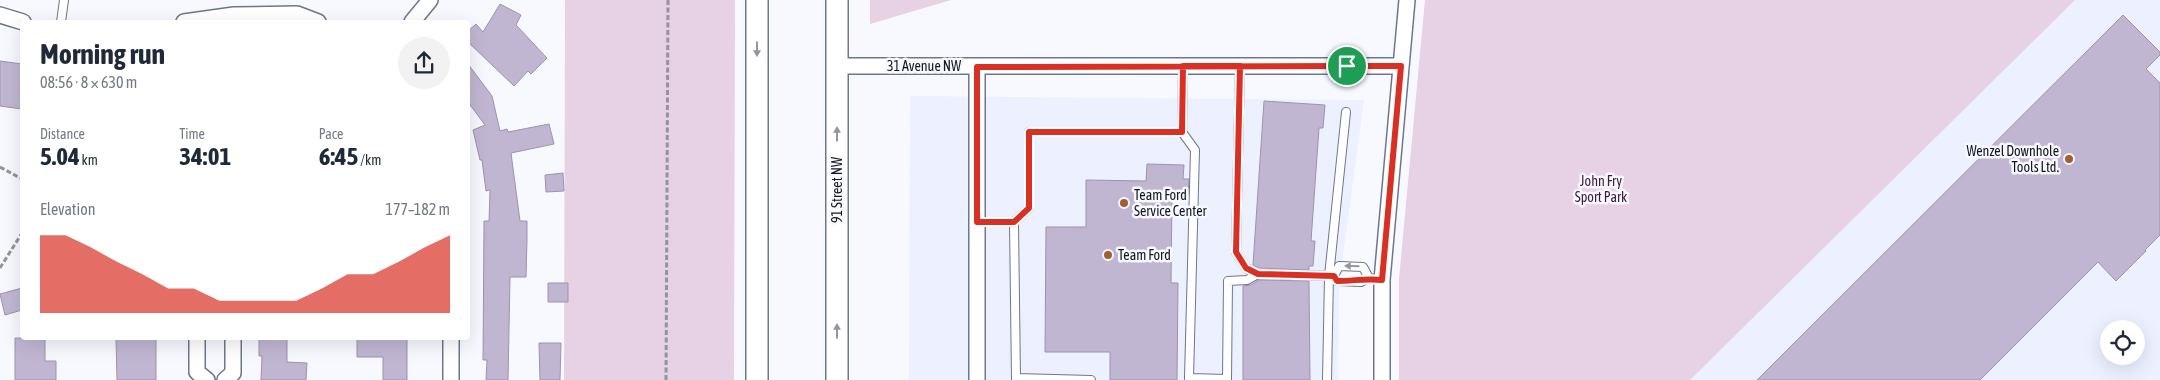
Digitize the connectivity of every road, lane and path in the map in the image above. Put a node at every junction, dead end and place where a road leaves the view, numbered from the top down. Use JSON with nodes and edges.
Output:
{"nodes":[{"id":1,"x":64,"y":0,"type":"edge"},
{"id":2,"x":430,"y":0,"type":"edge"},
{"id":3,"x":668,"y":0,"type":"edge"},
{"id":4,"x":757,"y":0,"type":"edge"},
{"id":5,"x":837,"y":0,"type":"edge"},
{"id":6,"x":1407,"y":0,"type":"edge"},
{"id":7,"x":0,"y":15,"type":"edge"},
{"id":8,"x":61,"y":20,"type":"edge"},
{"id":9,"x":198,"y":20,"type":"edge"},
{"id":10,"x":313,"y":20,"type":"edge"},
{"id":11,"x":414,"y":20,"type":"edge"},
{"id":12,"x":20,"y":21,"type":"edge"},
{"id":13,"x":837,"y":66,"type":"junction"},
{"id":14,"x":1183,"y":66,"type":"junction"},
{"id":15,"x":1240,"y":66,"type":"junction"},
{"id":16,"x":1401,"y":66,"type":"junction"},
{"id":17,"x":977,"y":67,"type":"junction"},
{"id":18,"x":1346,"y":112,"type":"dead end"},
{"id":19,"x":1182,"y":132,"type":"junction"},
{"id":20,"x":0,"y":167,"type":"edge"},
{"id":21,"x":20,"y":178,"type":"edge"},
{"id":22,"x":977,"y":222,"type":"junction"},
{"id":23,"x":1014,"y":222,"type":"junction"},
{"id":24,"x":757,"y":234,"type":"junction"},
{"id":25,"x":20,"y":236,"type":"edge"},
{"id":26,"x":0,"y":268,"type":"edge"},
{"id":27,"x":1258,"y":274,"type":"junction"},
{"id":28,"x":1332,"y":276,"type":"junction"},
{"id":29,"x":1376,"y":279,"type":"junction"},
{"id":30,"x":197,"y":340,"type":"edge"},
{"id":31,"x":233,"y":340,"type":"edge"},
{"id":32,"x":451,"y":340,"type":"edge"},
{"id":33,"x":1016,"y":379,"type":"edge"},
{"id":34,"x":1189,"y":379,"type":"edge"},
{"id":35,"x":1227,"y":379,"type":"edge"},
{"id":36,"x":207,"y":380,"type":"edge"},
{"id":37,"x":224,"y":380,"type":"edge"},
{"id":38,"x":451,"y":380,"type":"edge"},
{"id":39,"x":666,"y":380,"type":"edge"},
{"id":40,"x":757,"y":380,"type":"edge"},
{"id":41,"x":766,"y":380,"type":"edge"},
{"id":42,"x":838,"y":380,"type":"edge"},
{"id":43,"x":978,"y":380,"type":"edge"},
{"id":44,"x":1091,"y":380,"type":"edge"},
{"id":45,"x":1327,"y":380,"type":"edge"},
{"id":46,"x":1382,"y":380,"type":"edge"}],
"edges":[{"from":1,"to":8,"type":"lane"},
{"from":2,"to":11,"type":"street"},
{"from":3,"to":39,"type":"path"},
{"from":4,"to":24,"type":"main road","one_way":true},
{"from":5,"to":13,"type":"main road","name":"91 Street NW"},
{"from":6,"to":16,"type":"street"},
{"from":7,"to":12,"type":"street"},
{"from":9,"to":10,"type":"street"},
{"from":13,"to":17,"type":"street","name":"31 Avenue NW"},
{"from":42,"to":13,"type":"main road","name":"91 Street NW","one_way":true},
{"from":14,"to":15,"type":"street","name":"31 Avenue NW"},
{"from":14,"to":17,"type":"street","name":"31 Avenue NW"},
{"from":14,"to":19,"type":"lane"},
{"from":15,"to":16,"type":"street","name":"31 Avenue NW"},
{"from":15,"to":27,"type":"lane"},
{"from":16,"to":29,"type":"street"},
{"from":17,"to":22,"type":"street"},
{"from":18,"to":28,"type":"lane"},
{"from":19,"to":23,"type":"lane"},
{"from":19,"to":34,"type":"lane"},
{"from":20,"to":21,"type":"path"},
{"from":22,"to":23,"type":"lane"},
{"from":22,"to":43,"type":"street"},
{"from":23,"to":33,"type":"lane"},
{"from":24,"to":40,"type":"main road"},
{"from":24,"to":41,"type":"main road"},
{"from":25,"to":26,"type":"path"},
{"from":27,"to":28,"type":"lane"},
{"from":27,"to":35,"type":"lane"},
{"from":28,"to":29,"type":"lane"},
{"from":29,"to":28,"type":"lane","one_way":true},
{"from":28,"to":45,"type":"lane"},
{"from":29,"to":46,"type":"street"},
{"from":30,"to":36,"type":"street"},
{"from":31,"to":37,"type":"street"},
{"from":32,"to":38,"type":"street"},
{"from":33,"to":44,"type":"lane"},
{"from":34,"to":35,"type":"lane"}]}
